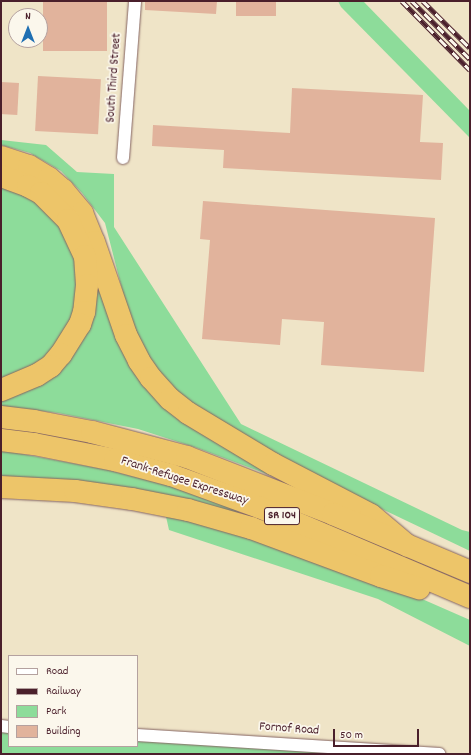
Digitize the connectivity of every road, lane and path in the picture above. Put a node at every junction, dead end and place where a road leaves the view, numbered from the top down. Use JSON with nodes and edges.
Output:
{"nodes":[{"id":1,"x":135,"y":1,"type":"edge"},
{"id":2,"x":1,"y":157,"type":"edge"},
{"id":3,"x":123,"y":158,"type":"dead end"},
{"id":4,"x":1,"y":176,"type":"edge"},
{"id":5,"x":1,"y":390,"type":"edge"},
{"id":6,"x":1,"y":417,"type":"edge"},
{"id":7,"x":1,"y":440,"type":"edge"},
{"id":8,"x":1,"y":487,"type":"edge"},
{"id":9,"x":408,"y":546,"type":"junction"},
{"id":10,"x":470,"y":572,"type":"edge"},
{"id":11,"x":470,"y":596,"type":"edge"},
{"id":12,"x":470,"y":603,"type":"edge"},
{"id":13,"x":138,"y":735,"type":"edge"},
{"id":14,"x":439,"y":754,"type":"edge"}],
"edges":[{"from":1,"to":3,"type":"street","name":"South Third Street"},
{"from":2,"to":9,"type":"highway"},
{"from":4,"to":5,"type":"highway"},
{"from":6,"to":9,"type":"highway","name":"Frank-Refugee Expressway","number":"SR 104"},
{"from":7,"to":11,"type":"highway","name":"Frank-Refugee Expressway","number":"SR 104"},
{"from":8,"to":12,"type":"highway"},
{"from":9,"to":10,"type":"highway","name":"Frank-Refugee Expressway","number":"SR 104"},
{"from":13,"to":14,"type":"street","name":"Fornof Road"}]}
